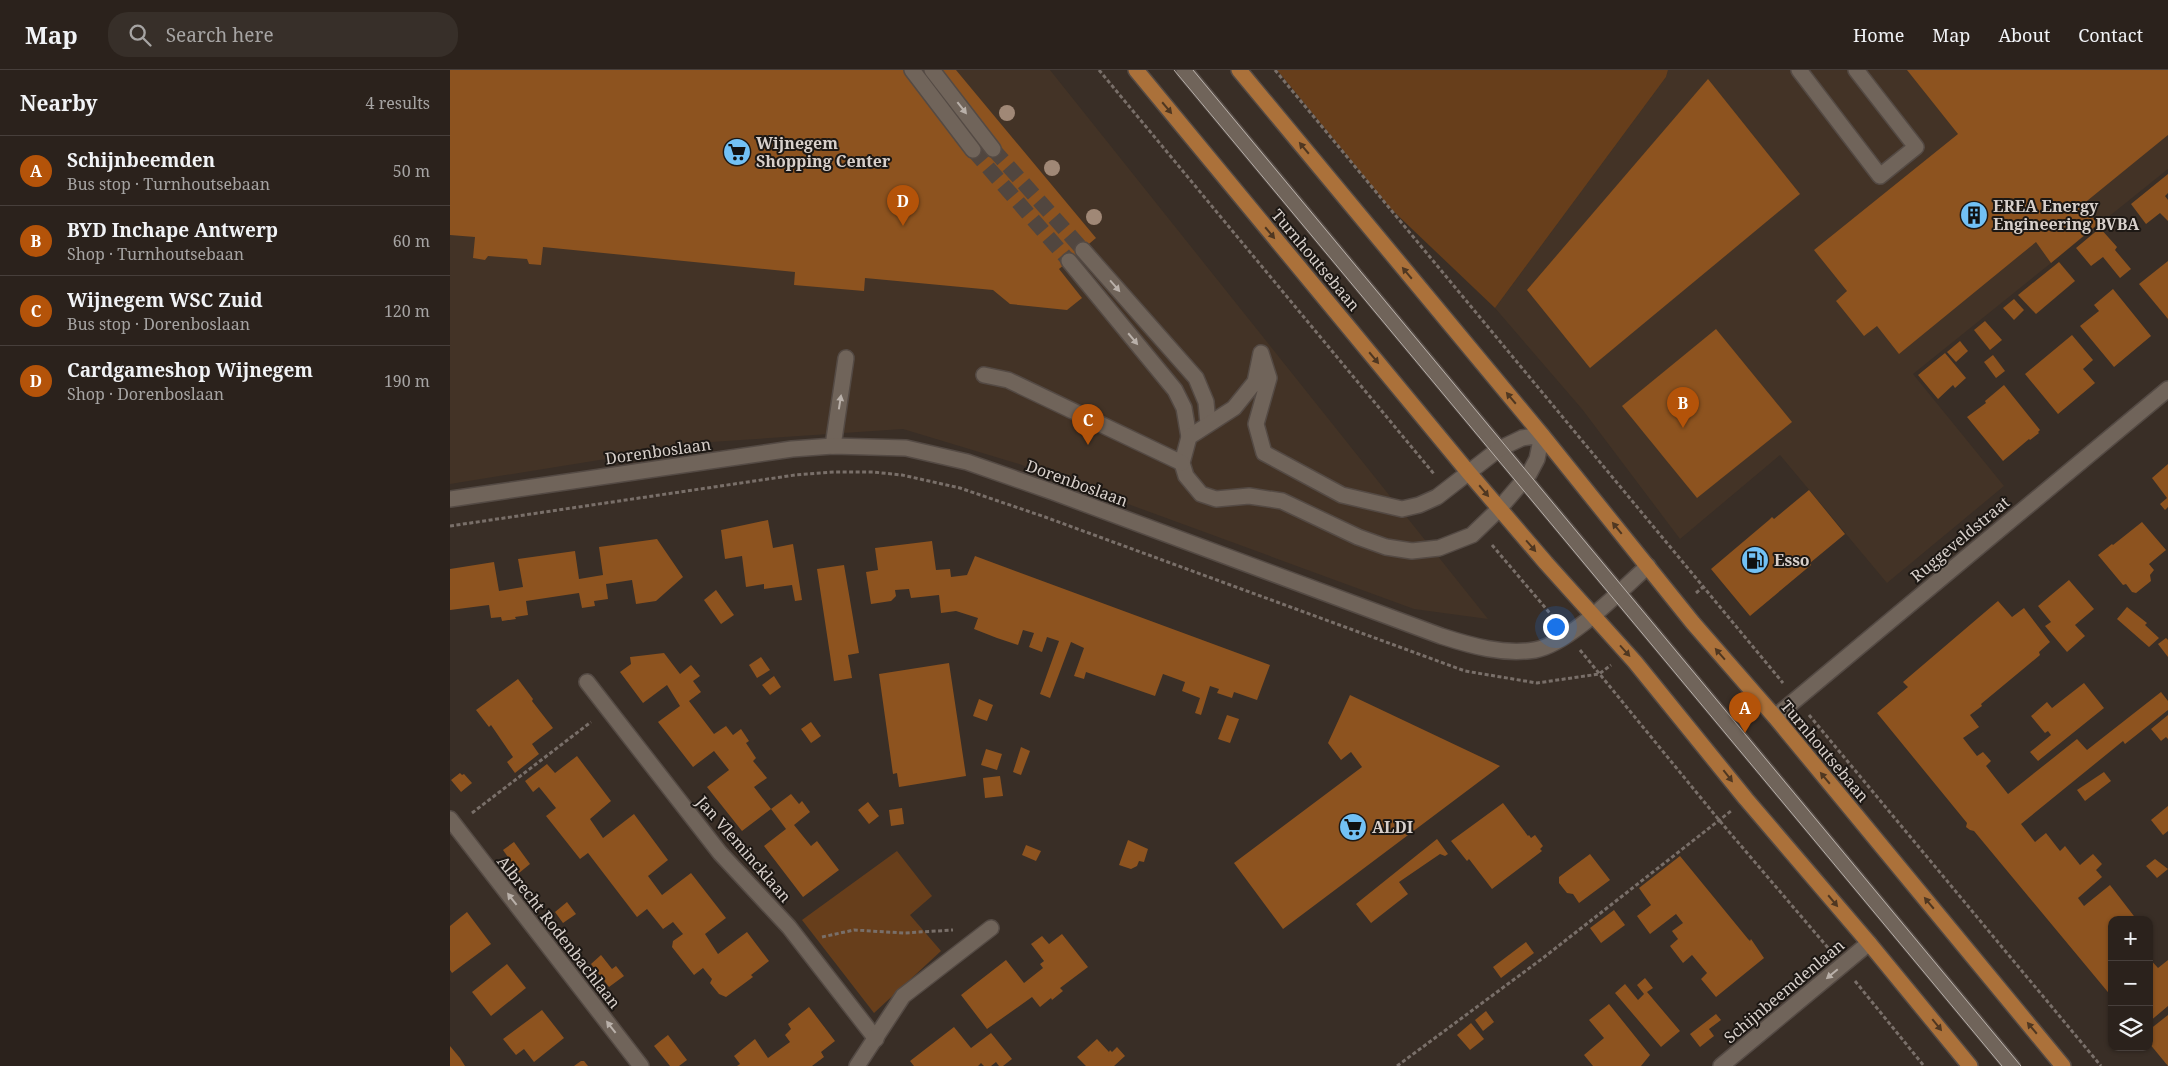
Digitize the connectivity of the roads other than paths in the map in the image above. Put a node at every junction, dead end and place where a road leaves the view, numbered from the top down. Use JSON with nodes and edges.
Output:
{"nodes":[{"id":1,"x":912,"y":70,"type":"edge"},
{"id":2,"x":932,"y":70,"type":"edge"},
{"id":3,"x":1136,"y":70,"type":"edge"},
{"id":4,"x":1184,"y":70,"type":"edge"},
{"id":5,"x":1239,"y":70,"type":"edge"},
{"id":6,"x":1799,"y":70,"type":"edge"},
{"id":7,"x":1856,"y":70,"type":"edge"},
{"id":8,"x":994,"y":149,"type":"tunnel mouth"},
{"id":9,"x":973,"y":150,"type":"tunnel mouth"},
{"id":10,"x":1083,"y":250,"type":"tunnel mouth"},
{"id":11,"x":1069,"y":262,"type":"tunnel mouth"},
{"id":12,"x":846,"y":358,"type":"dead end"},
{"id":13,"x":984,"y":375,"type":"dead end"},
{"id":14,"x":2168,"y":389,"type":"edge"},
{"id":15,"x":1208,"y":424,"type":"junction"},
{"id":16,"x":1542,"y":435,"type":"junction"},
{"id":17,"x":1189,"y":437,"type":"junction"},
{"id":18,"x":833,"y":446,"type":"junction"},
{"id":19,"x":1499,"y":449,"type":"junction"},
{"id":20,"x":1182,"y":463,"type":"junction"},
{"id":21,"x":1469,"y":473,"type":"junction"},
{"id":22,"x":1525,"y":480,"type":"junction"},
{"id":23,"x":450,"y":499,"type":"edge"},
{"id":24,"x":1499,"y":509,"type":"junction"},
{"id":25,"x":1648,"y":566,"type":"junction"},
{"id":26,"x":1618,"y":592,"type":"junction"},
{"id":27,"x":1592,"y":615,"type":"junction"},
{"id":28,"x":587,"y":682,"type":"dead end"},
{"id":29,"x":1775,"y":717,"type":"junction"},
{"id":30,"x":453,"y":822,"type":"edge"},
{"id":31,"x":991,"y":928,"type":"road end"},
{"id":32,"x":1869,"y":943,"type":"junction"},
{"id":33,"x":876,"y":1039,"type":"junction"},
{"id":34,"x":641,"y":1066,"type":"edge"},
{"id":35,"x":857,"y":1066,"type":"edge"},
{"id":36,"x":1721,"y":1066,"type":"edge"},
{"id":37,"x":1970,"y":1066,"type":"edge"},
{"id":38,"x":2012,"y":1066,"type":"edge"},
{"id":39,"x":2063,"y":1066,"type":"edge"}],
"edges":[{"from":1,"to":9,"type":"street"},
{"from":2,"to":8,"type":"street","one_way":true},
{"from":3,"to":21,"type":"main road","name":"Turnhoutsebaan","one_way":true},
{"from":4,"to":19,"type":"street","name":"Turnhoutsebaan"},
{"from":16,"to":5,"type":"main road","name":"Turnhoutsebaan","one_way":true},
{"from":6,"to":7,"type":"street"},
{"from":10,"to":15,"type":"street","one_way":true},
{"from":11,"to":17,"type":"street","one_way":true},
{"from":18,"to":12,"type":"street","one_way":true},
{"from":13,"to":20,"type":"street"},
{"from":14,"to":29,"type":"street","name":"Ruggeveldstraat"},
{"from":15,"to":17,"type":"street"},
{"from":15,"to":21,"type":"street"},
{"from":16,"to":19,"type":"street"},
{"from":16,"to":22,"type":"street"},
{"from":25,"to":16,"type":"main road","name":"Turnhoutsebaan","one_way":true},
{"from":17,"to":20,"type":"street"},
{"from":18,"to":23,"type":"street","name":"Dorenboslaan"},
{"from":18,"to":27,"type":"street","name":"Dorenboslaan"},
{"from":19,"to":21,"type":"street"},
{"from":19,"to":22,"type":"street","name":"Turnhoutsebaan"},
{"from":20,"to":24,"type":"street"},
{"from":21,"to":24,"type":"main road","name":"Turnhoutsebaan","one_way":true},
{"from":22,"to":24,"type":"street"},
{"from":22,"to":26,"type":"street","name":"Turnhoutsebaan"},
{"from":24,"to":27,"type":"main road","name":"Turnhoutsebaan","one_way":true},
{"from":25,"to":26,"type":"street","name":"Dorenboslaan"},
{"from":29,"to":25,"type":"main road","name":"Turnhoutsebaan","one_way":true},
{"from":26,"to":27,"type":"street","name":"Dorenboslaan"},
{"from":26,"to":38,"type":"street","name":"Turnhoutsebaan"},
{"from":27,"to":32,"type":"main road","name":"Turnhoutsebaan","one_way":true},
{"from":28,"to":33,"type":"street","name":"Jan Vlemincklaan"},
{"from":39,"to":29,"type":"main road","name":"Turnhoutsebaan","one_way":true},
{"from":34,"to":30,"type":"street","name":"Albrecht Rodenbachlaan","one_way":true},
{"from":31,"to":33,"type":"street"},
{"from":32,"to":36,"type":"street","name":"Schijnbeemdenlaan","one_way":true},
{"from":32,"to":37,"type":"main road","name":"Turnhoutsebaan","one_way":true},
{"from":33,"to":35,"type":"street"}]}
